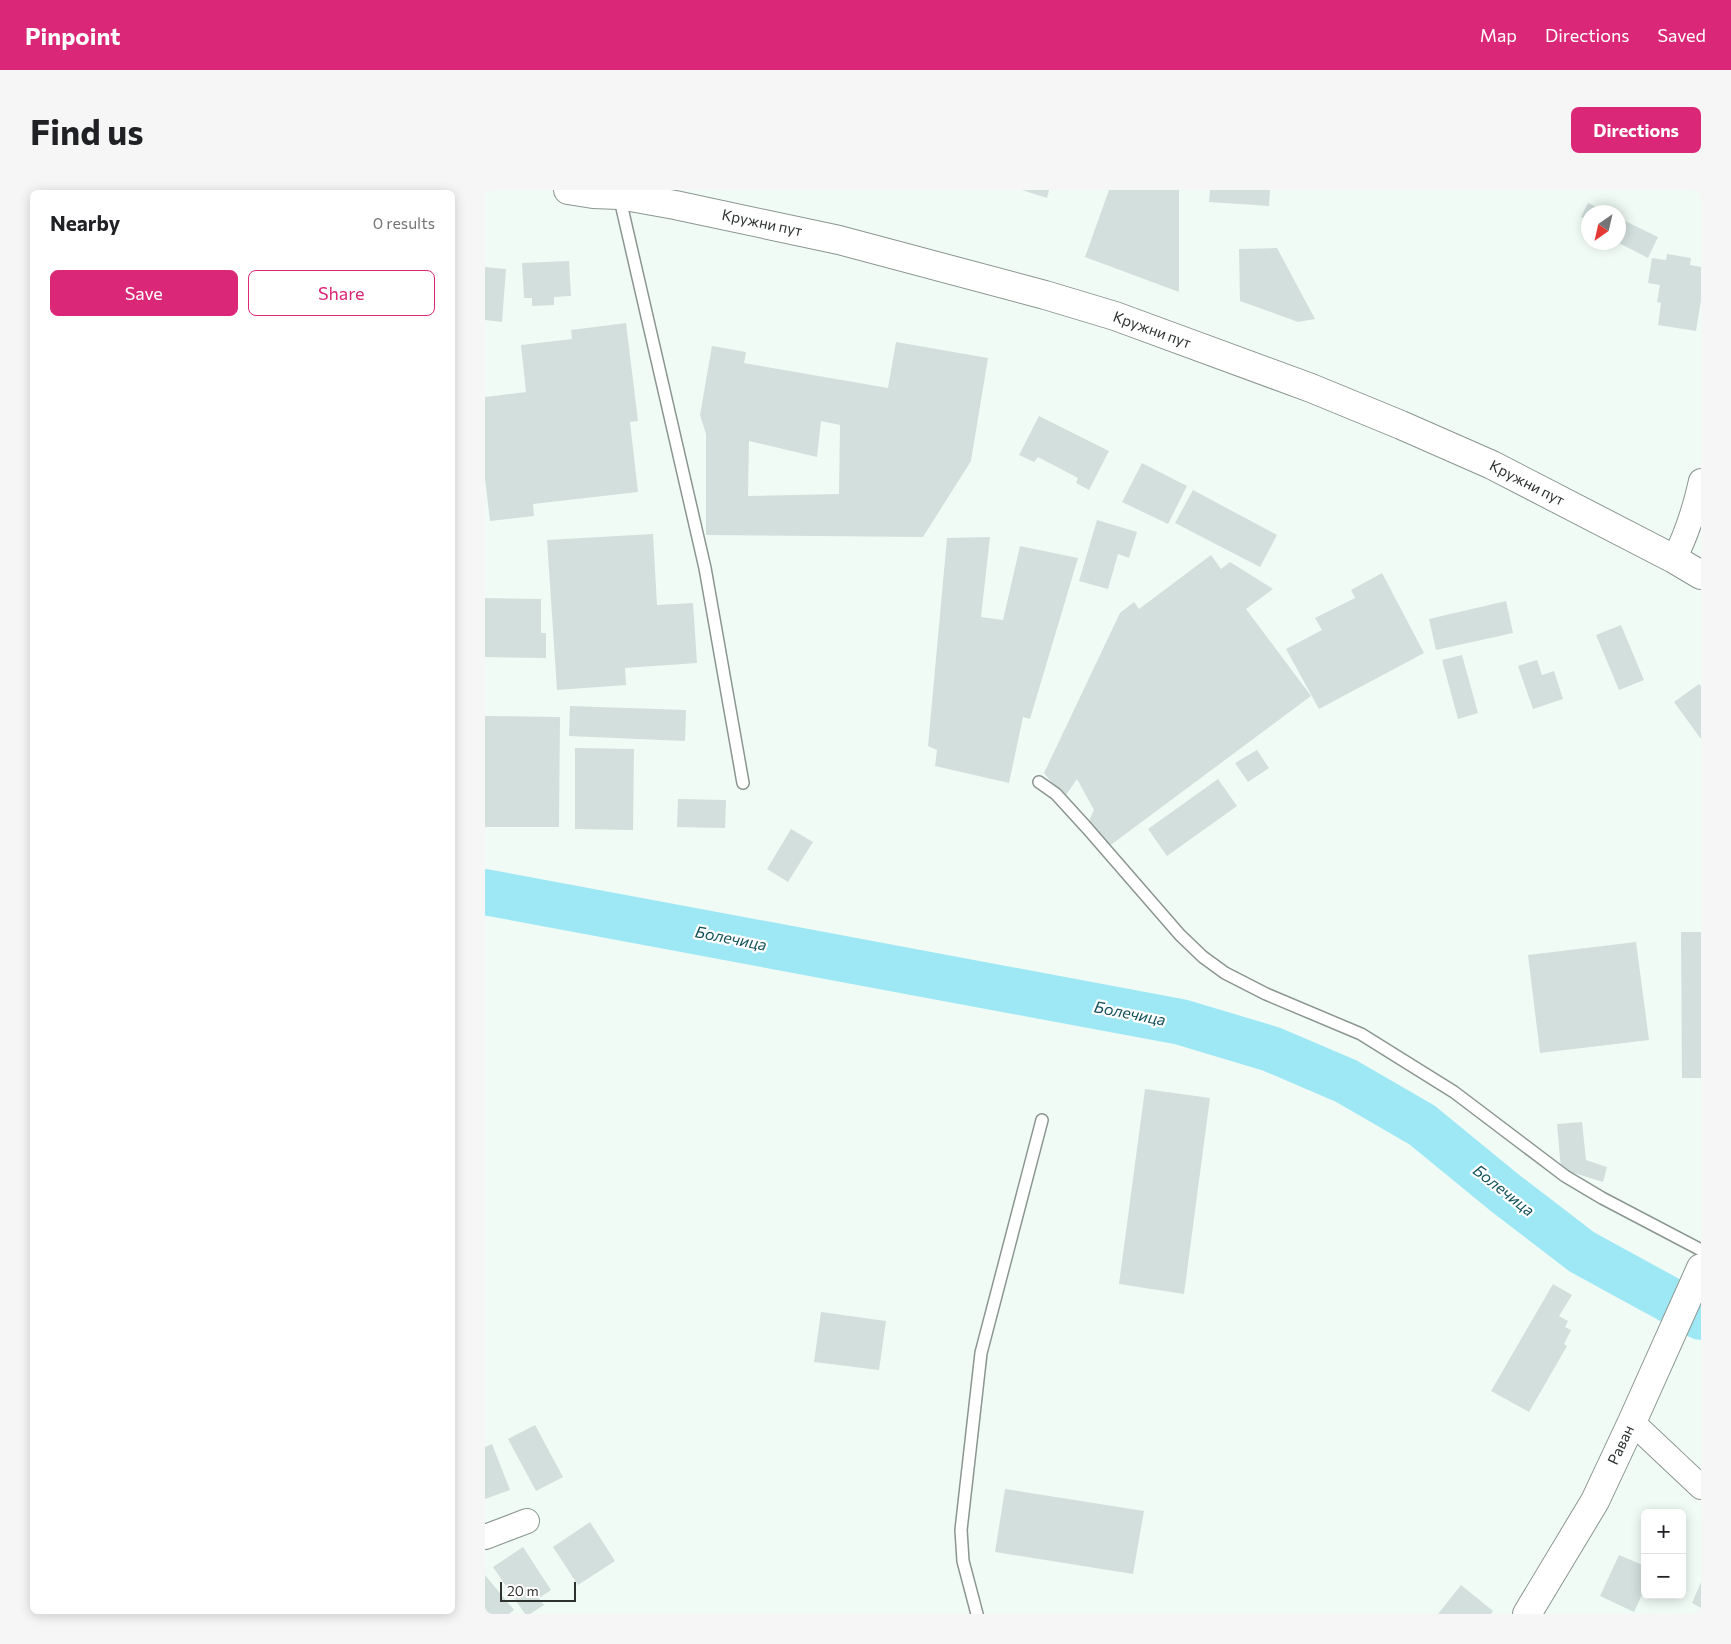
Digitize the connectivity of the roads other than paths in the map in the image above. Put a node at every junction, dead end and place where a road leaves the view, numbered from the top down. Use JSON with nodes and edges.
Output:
{"nodes":[{"id":1,"x":568,"y":190,"type":"edge"},
{"id":2,"x":605,"y":193,"type":"edge"},
{"id":3,"x":1701,"y":481,"type":"edge"},
{"id":4,"x":1674,"y":559,"type":"junction"},
{"id":5,"x":1701,"y":575,"type":"edge"},
{"id":6,"x":1039,"y":782,"type":"dead end"},
{"id":7,"x":743,"y":783,"type":"dead end"},
{"id":8,"x":1042,"y":1120,"type":"dead end"},
{"id":9,"x":1700,"y":1263,"type":"edge"},
{"id":10,"x":1632,"y":1422,"type":"junction"},
{"id":11,"x":1701,"y":1487,"type":"edge"},
{"id":12,"x":527,"y":1521,"type":"dead end"},
{"id":13,"x":485,"y":1537,"type":"edge"},
{"id":14,"x":977,"y":1614,"type":"edge"},
{"id":15,"x":1527,"y":1614,"type":"edge"}],
"edges":[{"from":1,"to":2,"type":"main road","name":"Кружни пут"},
{"from":2,"to":4,"type":"main road","name":"Кружни пут"},
{"from":2,"to":7,"type":"lane"},
{"from":3,"to":4,"type":"street"},
{"from":4,"to":5,"type":"main road","name":"Кружни пут"},
{"from":6,"to":9,"type":"lane"},
{"from":8,"to":14,"type":"lane"},
{"from":9,"to":10,"type":"main road","name":"Раван"},
{"from":10,"to":11,"type":"street"},
{"from":10,"to":15,"type":"main road","name":"Раван"},
{"from":12,"to":13,"type":"street"}]}
